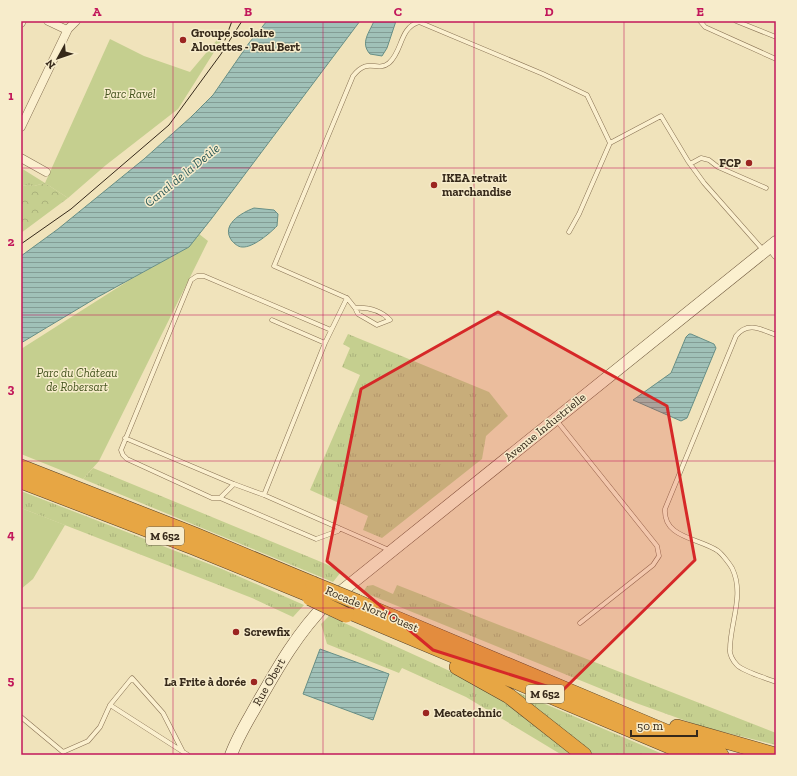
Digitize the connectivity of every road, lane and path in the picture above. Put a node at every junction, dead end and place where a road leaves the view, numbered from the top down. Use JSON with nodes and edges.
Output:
{"nodes":[{"id":1,"x":48,"y":21,"type":"edge"},
{"id":2,"x":76,"y":21,"type":"edge"},
{"id":3,"x":700,"y":21,"type":"edge"},
{"id":4,"x":736,"y":21,"type":"edge"},
{"id":5,"x":67,"y":30,"type":"junction"},
{"id":6,"x":776,"y":37,"type":"edge"},
{"id":7,"x":776,"y":59,"type":"edge"},
{"id":8,"x":22,"y":121,"type":"edge"},
{"id":9,"x":610,"y":143,"type":"junction"},
{"id":10,"x":21,"y":158,"type":"edge"},
{"id":11,"x":690,"y":164,"type":"junction"},
{"id":12,"x":46,"y":172,"type":"dead end"},
{"id":13,"x":766,"y":188,"type":"dead end"},
{"id":14,"x":568,"y":232,"type":"dead end"},
{"id":15,"x":772,"y":248,"type":"edge"},
{"id":16,"x":346,"y":298,"type":"junction"},
{"id":17,"x":355,"y":308,"type":"junction"},
{"id":18,"x":272,"y":320,"type":"dead end"},
{"id":19,"x":331,"y":330,"type":"junction"},
{"id":20,"x":776,"y":335,"type":"edge"},
{"id":21,"x":325,"y":343,"type":"junction"},
{"id":22,"x":556,"y":419,"type":"junction"},
{"id":23,"x":125,"y":438,"type":"junction"},
{"id":24,"x":21,"y":467,"type":"edge"},
{"id":25,"x":21,"y":481,"type":"edge"},
{"id":26,"x":234,"y":484,"type":"junction"},
{"id":27,"x":264,"y":495,"type":"junction"},
{"id":28,"x":220,"y":498,"type":"junction"},
{"id":29,"x":339,"y":528,"type":"junction"},
{"id":30,"x":391,"y":550,"type":"junction"},
{"id":31,"x":310,"y":592,"type":"junction"},
{"id":32,"x":350,"y":609,"type":"junction"},
{"id":33,"x":316,"y":615,"type":"joint"},
{"id":34,"x":580,"y":623,"type":"dead end"},
{"id":35,"x":776,"y":682,"type":"edge"},
{"id":36,"x":590,"y":700,"type":"junction"},
{"id":37,"x":110,"y":705,"type":"junction"},
{"id":38,"x":21,"y":717,"type":"edge"},
{"id":39,"x":182,"y":750,"type":"junction"},
{"id":40,"x":188,"y":755,"type":"edge"},
{"id":41,"x":230,"y":755,"type":"edge"},
{"id":42,"x":584,"y":755,"type":"edge"},
{"id":43,"x":690,"y":755,"type":"edge"},
{"id":44,"x":721,"y":755,"type":"edge"},
{"id":45,"x":775,"y":755,"type":"edge"}],
"edges":[{"from":1,"to":5,"type":"street"},
{"from":2,"to":5,"type":"street"},
{"from":3,"to":7,"type":"lane"},
{"from":4,"to":6,"type":"lane"},
{"from":5,"to":8,"type":"street"},
{"from":9,"to":11,"type":"lane"},
{"from":9,"to":14,"type":"lane"},
{"from":9,"to":16,"type":"lane"},
{"from":10,"to":12,"type":"street"},
{"from":11,"to":13,"type":"lane"},
{"from":11,"to":15,"type":"lane"},
{"from":15,"to":22,"type":"street","name":"Avenue Industrielle"},
{"from":16,"to":17,"type":"lane"},
{"from":16,"to":19,"type":"lane"},
{"from":17,"to":17,"type":"lane"},
{"from":18,"to":21,"type":"lane"},
{"from":19,"to":21,"type":"lane"},
{"from":19,"to":23,"type":"lane"},
{"from":20,"to":35,"type":"lane"},
{"from":21,"to":27,"type":"lane"},
{"from":22,"to":30,"type":"street","name":"Avenue Industrielle"},
{"from":22,"to":34,"type":"lane"},
{"from":23,"to":26,"type":"lane"},
{"from":23,"to":28,"type":"lane"},
{"from":24,"to":31,"type":"highway","name":"Rocade Nord Ouest","number":"M 652"},
{"from":25,"to":31,"type":"highway","number":"M 652"},
{"from":26,"to":27,"type":"lane"},
{"from":26,"to":28,"type":"lane"},
{"from":27,"to":29,"type":"lane"},
{"from":28,"to":29,"type":"lane"},
{"from":29,"to":30,"type":"lane"},
{"from":30,"to":33,"type":"street","name":"Avenue Industrielle"},
{"from":31,"to":32,"type":"highway","name":"Rocade Nord Ouest","number":"M 652","bridge":true},
{"from":32,"to":36,"type":"highway","name":"Rocade Nord Ouest","number":"M 652"},
{"from":32,"to":42,"type":"highway"},
{"from":32,"to":43,"type":"highway","name":"Rocade Nord Ouest","number":"M 652"},
{"from":33,"to":41,"type":"street","name":"Rue Obert"},
{"from":36,"to":44,"type":"highway","name":"Rocade Nord Ouest","number":"M 652"},
{"from":36,"to":45,"type":"highway"},
{"from":37,"to":38,"type":"lane"},
{"from":37,"to":39,"type":"lane"},
{"from":37,"to":39,"type":"lane"},
{"from":39,"to":40,"type":"lane"}]}
